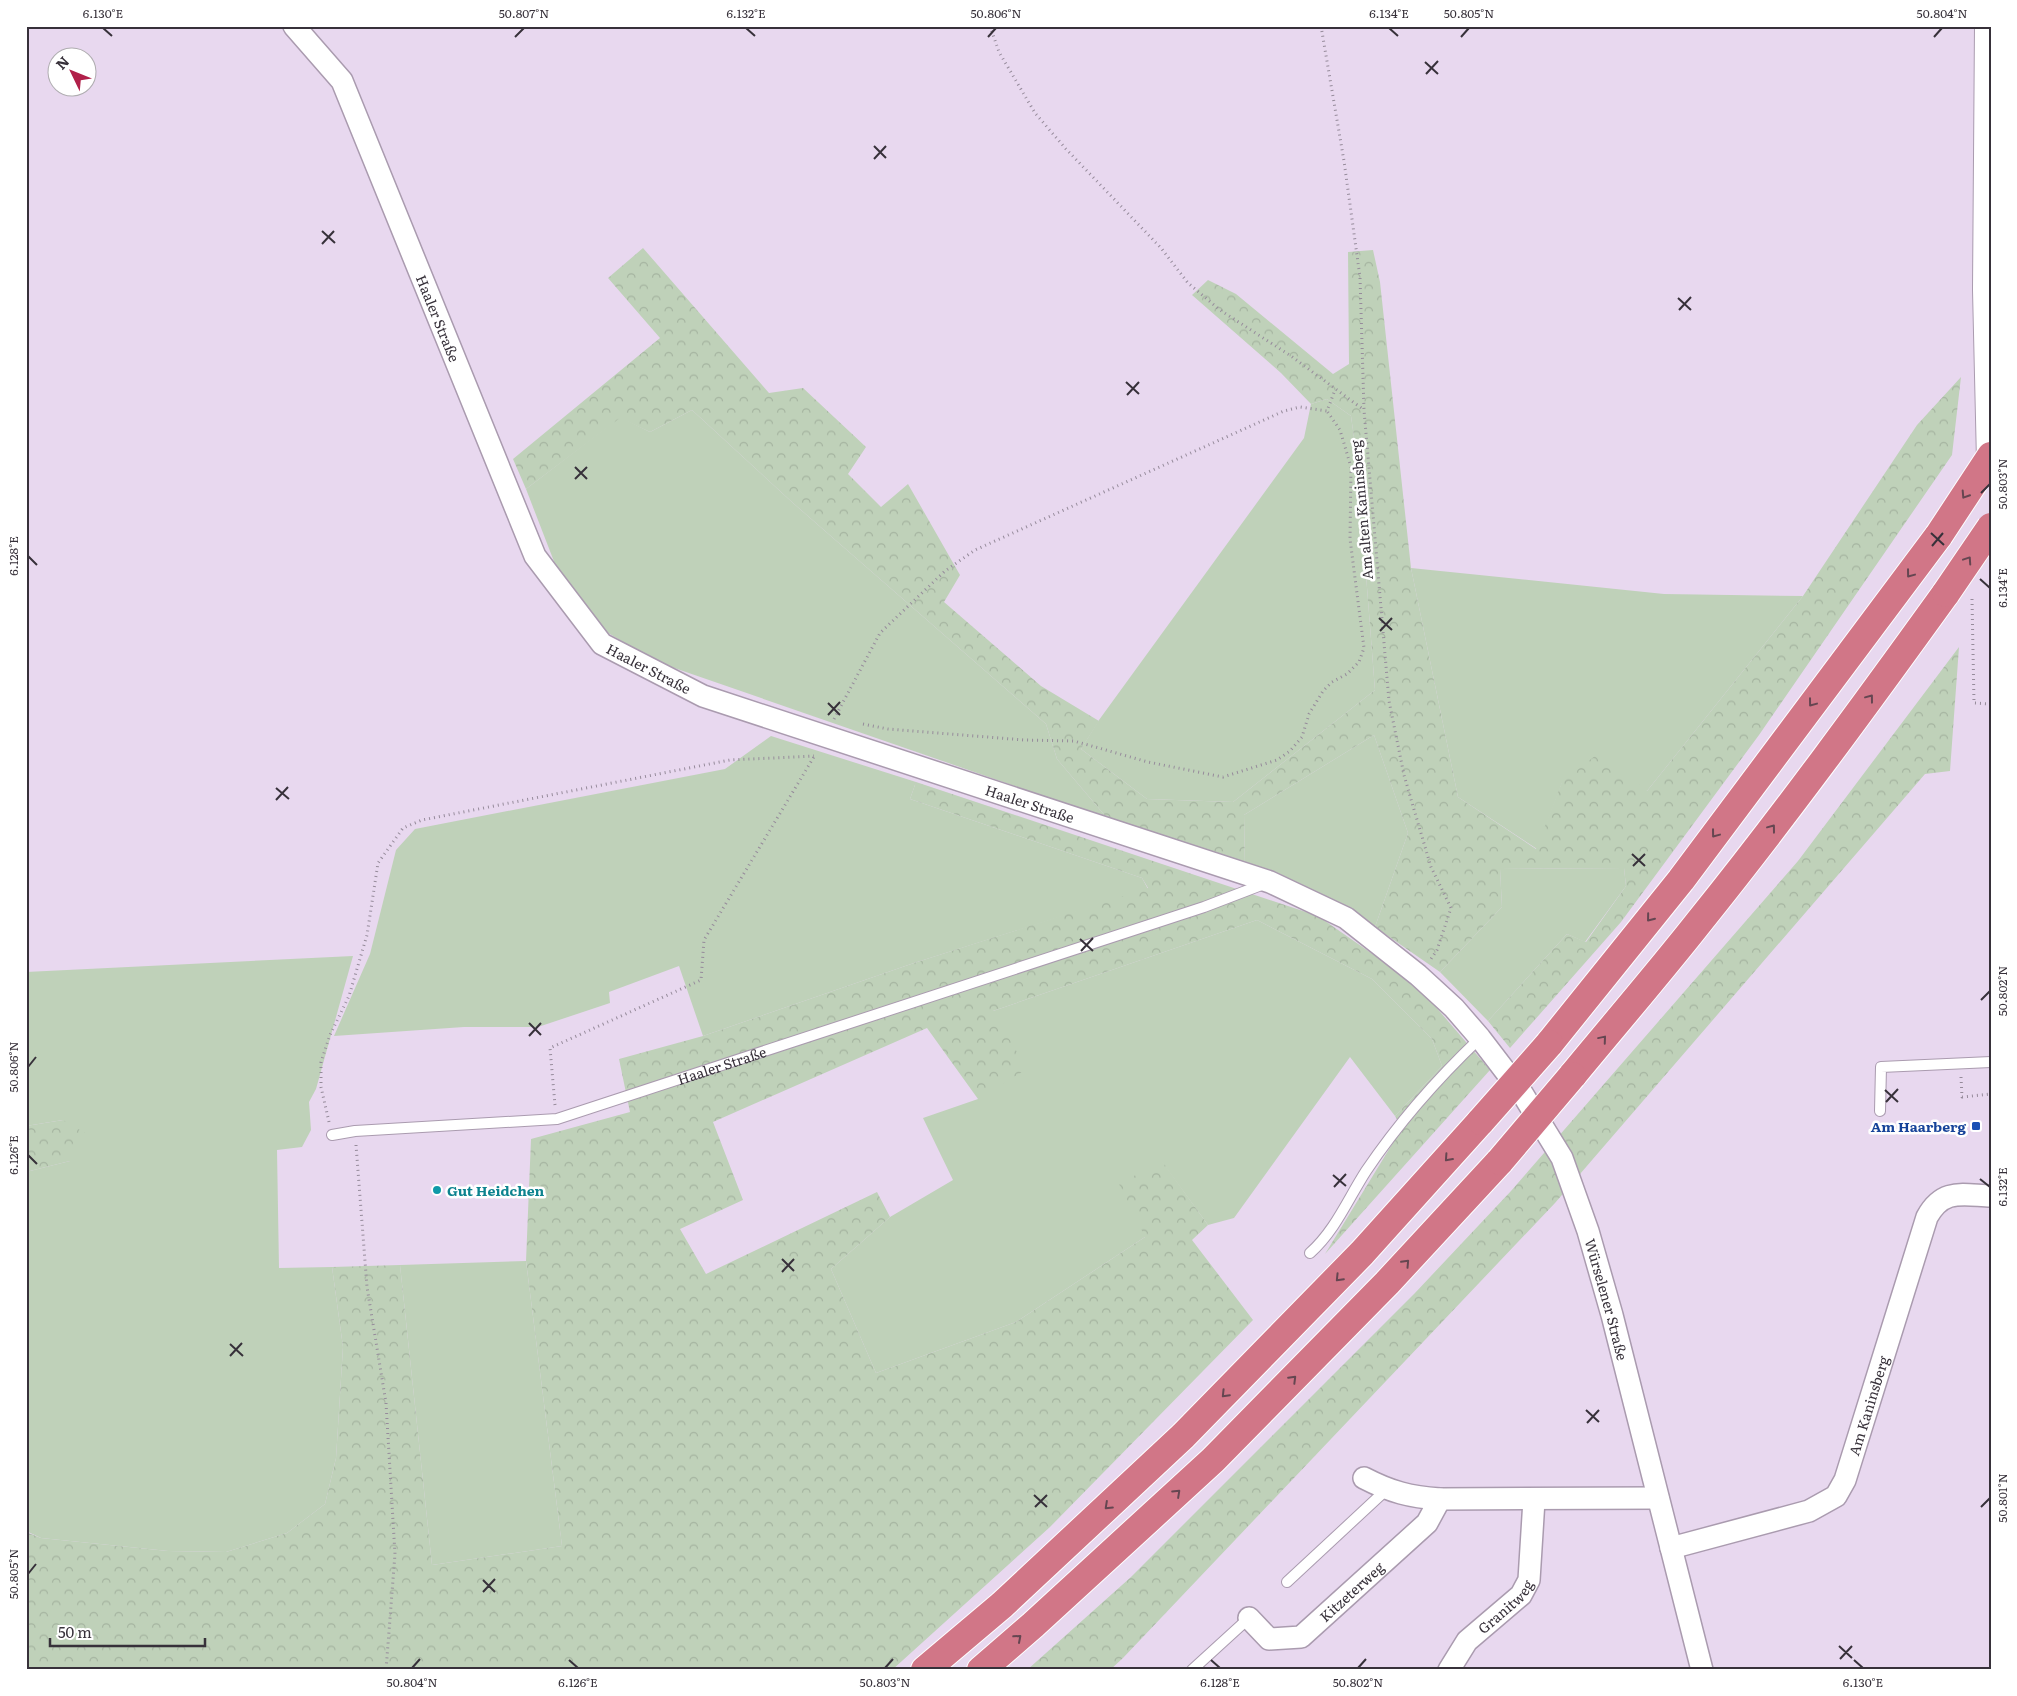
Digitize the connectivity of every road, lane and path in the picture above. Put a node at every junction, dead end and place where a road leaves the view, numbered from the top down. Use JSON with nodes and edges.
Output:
{"nodes":[{"id":1,"x":294,"y":26,"type":"edge"},
{"id":2,"x":990,"y":26,"type":"edge"},
{"id":3,"x":1321,"y":26,"type":"edge"},
{"id":4,"x":1989,"y":26,"type":"edge"},
{"id":5,"x":1335,"y":390,"type":"junction"},
{"id":6,"x":1364,"y":410,"type":"junction"},
{"id":7,"x":1328,"y":411,"type":"junction"},
{"id":8,"x":1991,"y":456,"type":"edge"},
{"id":9,"x":1991,"y":461,"type":"edge"},
{"id":10,"x":1991,"y":527,"type":"edge"},
{"id":11,"x":843,"y":721,"type":"dead end"},
{"id":12,"x":861,"y":724,"type":"dead end"},
{"id":13,"x":831,"y":728,"type":"junction"},
{"id":14,"x":815,"y":756,"type":"junction"},
{"id":15,"x":1270,"y":882,"type":"junction"},
{"id":16,"x":1418,"y":976,"type":"junction"},
{"id":17,"x":1480,"y":1038,"type":"junction"},
{"id":18,"x":1991,"y":1062,"type":"edge"},
{"id":19,"x":1952,"y":1078,"type":"dead end"},
{"id":20,"x":1991,"y":1094,"type":"edge"},
{"id":21,"x":1880,"y":1111,"type":"dead end"},
{"id":22,"x":557,"y":1119,"type":"junction"},
{"id":23,"x":355,"y":1130,"type":"junction"},
{"id":24,"x":332,"y":1136,"type":"joint"},
{"id":25,"x":1991,"y":1196,"type":"edge"},
{"id":26,"x":1310,"y":1253,"type":"dead end"},
{"id":27,"x":1364,"y":1478,"type":"dead end"},
{"id":28,"x":1386,"y":1490,"type":"junction"},
{"id":29,"x":1658,"y":1498,"type":"junction"},
{"id":30,"x":1440,"y":1499,"type":"junction"},
{"id":31,"x":1534,"y":1500,"type":"junction"},
{"id":32,"x":1671,"y":1548,"type":"junction"},
{"id":33,"x":1287,"y":1582,"type":"dead end"},
{"id":34,"x":1249,"y":1618,"type":"joint"},
{"id":35,"x":386,"y":1670,"type":"edge"},
{"id":36,"x":925,"y":1670,"type":"edge"},
{"id":37,"x":981,"y":1670,"type":"edge"},
{"id":38,"x":1192,"y":1670,"type":"edge"},
{"id":39,"x":1449,"y":1670,"type":"edge"},
{"id":40,"x":1702,"y":1670,"type":"edge"}],
"edges":[{"from":1,"to":13,"type":"street","name":"Haaler Straße"},
{"from":2,"to":5,"type":"path"},
{"from":3,"to":6,"type":"path","name":"Am alten Kaninsberg"},
{"from":4,"to":9,"type":"main road"},
{"from":5,"to":6,"type":"path"},
{"from":5,"to":7,"type":"path"},
{"from":6,"to":16,"type":"path","name":"Am alten Kaninsberg"},
{"from":7,"to":12,"type":"path"},
{"from":7,"to":13,"type":"path"},
{"from":8,"to":36,"type":"highway","one_way":true,"bridge":true},
{"from":37,"to":10,"type":"highway","one_way":true,"bridge":true},
{"from":11,"to":13,"type":"path"},
{"from":13,"to":14,"type":"path"},
{"from":13,"to":15,"type":"street","name":"Haaler Straße"},
{"from":14,"to":22,"type":"path"},
{"from":14,"to":24,"type":"path"},
{"from":15,"to":16,"type":"street","name":"Haaler Straße"},
{"from":15,"to":22,"type":"lane","name":"Haaler Straße"},
{"from":16,"to":17,"type":"street","name":"Würselener Straße"},
{"from":17,"to":26,"type":"lane"},
{"from":17,"to":29,"type":"street","name":"Würselener Straße"},
{"from":18,"to":21,"type":"lane"},
{"from":19,"to":20,"type":"path"},
{"from":22,"to":23,"type":"lane","name":"Haaler Straße"},
{"from":23,"to":24,"type":"lane","name":"Haaler Straße"},
{"from":23,"to":35,"type":"path"},
{"from":25,"to":32,"type":"street","name":"Am Kaninsberg"},
{"from":27,"to":28,"type":"street"},
{"from":28,"to":30,"type":"street"},
{"from":28,"to":33,"type":"lane"},
{"from":29,"to":31,"type":"street"},
{"from":29,"to":32,"type":"street","name":"Würselener Straße"},
{"from":30,"to":31,"type":"street"},
{"from":30,"to":34,"type":"street","name":"Kitzeterweg"},
{"from":31,"to":39,"type":"street","name":"Granitweg"},
{"from":32,"to":40,"type":"street","name":"Würselener Straße"},
{"from":34,"to":38,"type":"lane"}]}
